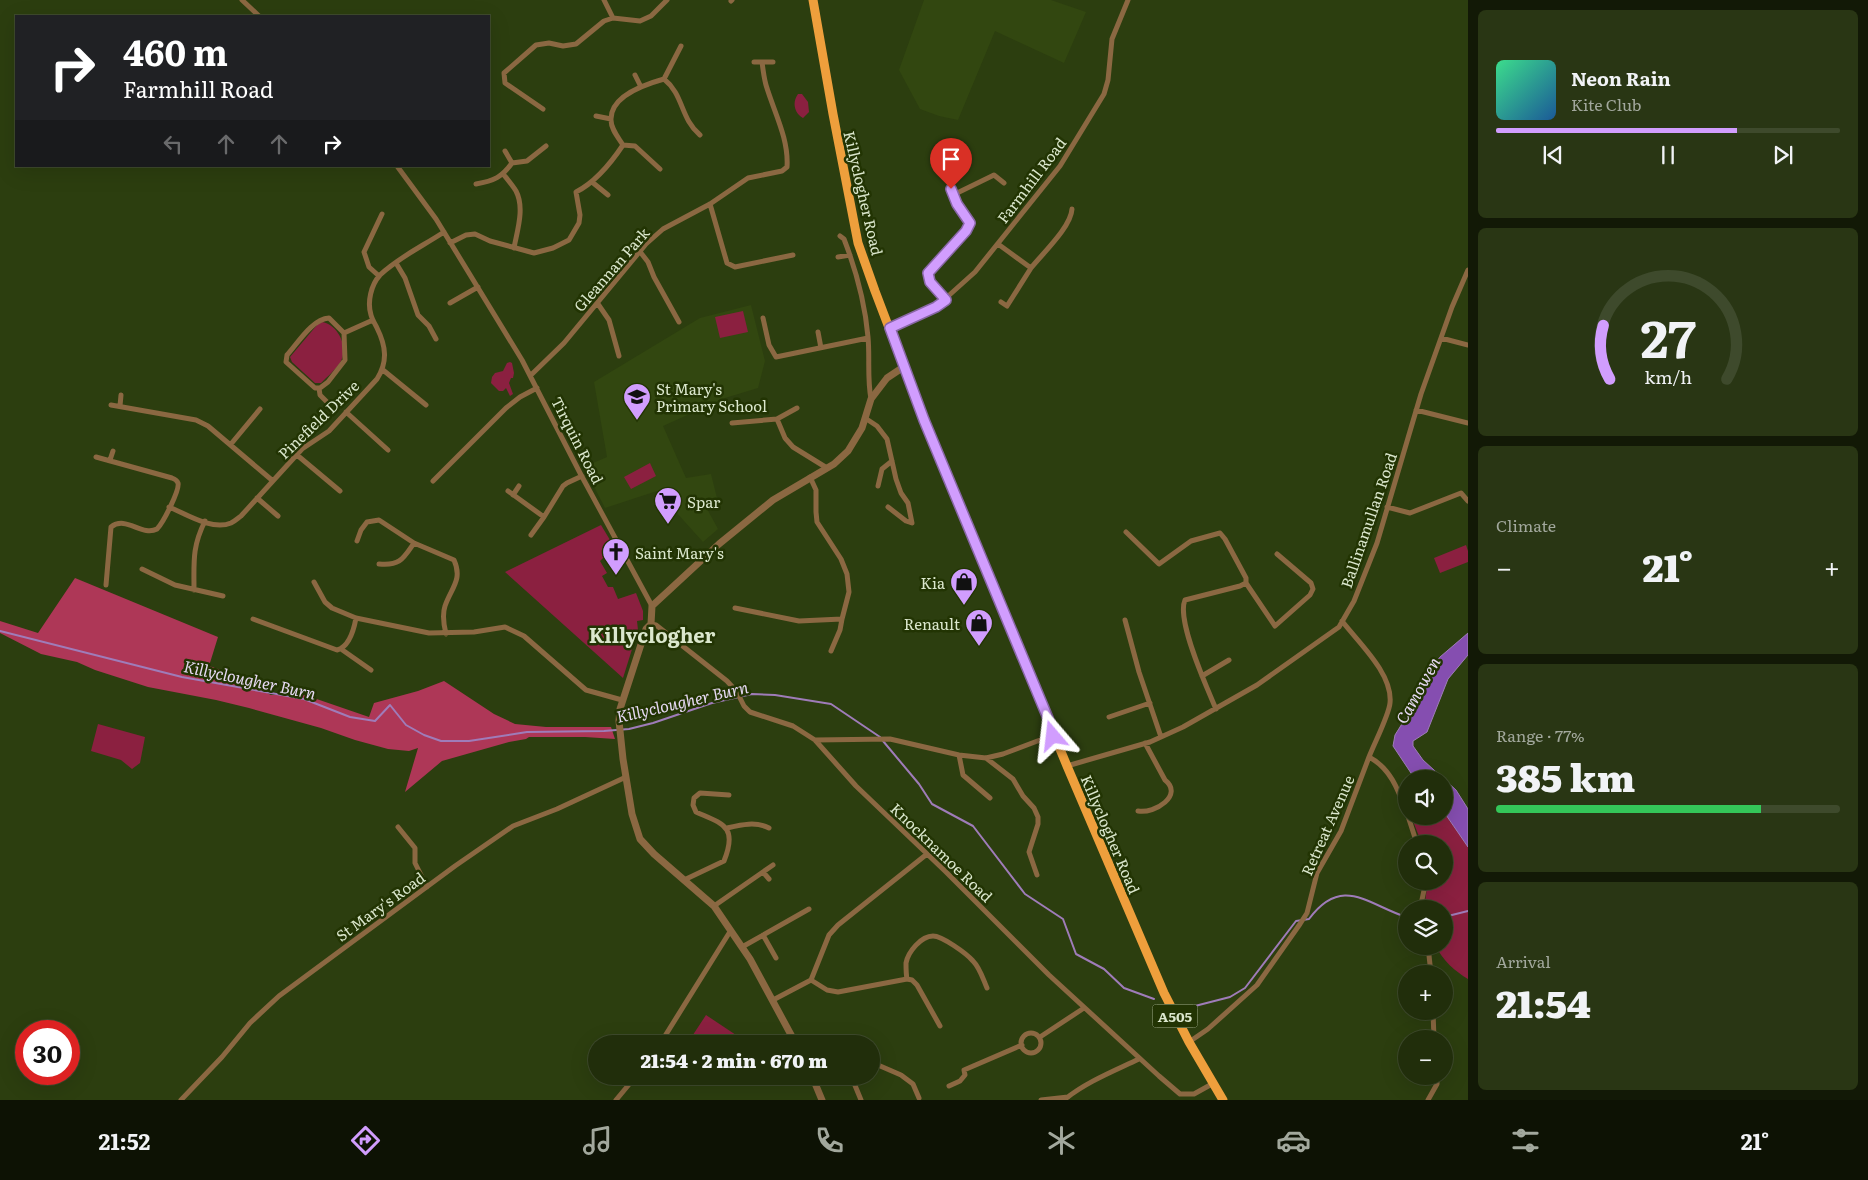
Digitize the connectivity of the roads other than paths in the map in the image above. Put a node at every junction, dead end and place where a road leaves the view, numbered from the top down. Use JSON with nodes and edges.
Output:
{"nodes":[{"id":1,"x":242,"y":0,"type":"edge"},
{"id":2,"x":604,"y":0,"type":"edge"},
{"id":3,"x":668,"y":0,"type":"edge"},
{"id":4,"x":813,"y":0,"type":"edge"},
{"id":5,"x":1128,"y":0,"type":"edge"},
{"id":6,"x":258,"y":15,"type":"edge"},
{"id":7,"x":613,"y":18,"type":"junction"},
{"id":8,"x":681,"y":46,"type":"dead end"},
{"id":9,"x":754,"y":62,"type":"dead end"},
{"id":10,"x":762,"y":62,"type":"junction"},
{"id":11,"x":772,"y":62,"type":"dead end"},
{"id":12,"x":635,"y":75,"type":"dead end"},
{"id":13,"x":664,"y":79,"type":"junction"},
{"id":14,"x":641,"y":87,"type":"junction"},
{"id":15,"x":543,"y":110,"type":"dead end"},
{"id":16,"x":596,"y":116,"type":"dead end"},
{"id":17,"x":611,"y":119,"type":"junction"},
{"id":18,"x":700,"y":135,"type":"dead end"},
{"id":19,"x":623,"y":144,"type":"junction"},
{"id":20,"x":546,"y":146,"type":"dead end"},
{"id":21,"x":505,"y":151,"type":"dead end"},
{"id":22,"x":947,"y":156,"type":"dead end"},
{"id":23,"x":954,"y":156,"type":"junction"},
{"id":24,"x":964,"y":158,"type":"dead end"},
{"id":25,"x":512,"y":163,"type":"junction"},
{"id":26,"x":398,"y":167,"type":"edge"},
{"id":27,"x":660,"y":169,"type":"dead end"},
{"id":28,"x":504,"y":175,"type":"junction"},
{"id":29,"x":592,"y":182,"type":"junction"},
{"id":30,"x":476,"y":184,"type":"dead end"},
{"id":31,"x":1004,"y":184,"type":"dead end"},
{"id":32,"x":608,"y":194,"type":"dead end"},
{"id":33,"x":953,"y":195,"type":"junction"},
{"id":34,"x":710,"y":204,"type":"junction"},
{"id":35,"x":1072,"y":209,"type":"dead end"},
{"id":36,"x":382,"y":214,"type":"dead end"},
{"id":37,"x":444,"y":232,"type":"junction"},
{"id":38,"x":840,"y":236,"type":"dead end"},
{"id":39,"x":450,"y":243,"type":"junction"},
{"id":40,"x":998,"y":244,"type":"junction"},
{"id":41,"x":514,"y":248,"type":"junction"},
{"id":42,"x":640,"y":253,"type":"junction"},
{"id":43,"x":793,"y":255,"type":"dead end"},
{"id":44,"x":850,"y":255,"type":"junction"},
{"id":45,"x":838,"y":257,"type":"dead end"},
{"id":46,"x":396,"y":263,"type":"junction"},
{"id":47,"x":1032,"y":268,"type":"junction"},
{"id":48,"x":1468,"y":270,"type":"edge"},
{"id":49,"x":379,"y":276,"type":"junction"},
{"id":50,"x":478,"y":287,"type":"junction"},
{"id":51,"x":946,"y":300,"type":"junction"},
{"id":52,"x":1001,"y":302,"type":"dead end"},
{"id":53,"x":450,"y":303,"type":"dead end"},
{"id":54,"x":598,"y":304,"type":"junction"},
{"id":55,"x":763,"y":318,"type":"dead end"},
{"id":56,"x":373,"y":320,"type":"junction"},
{"id":57,"x":679,"y":322,"type":"dead end"},
{"id":58,"x":890,"y":328,"type":"junction"},
{"id":59,"x":344,"y":332,"type":"junction"},
{"id":60,"x":818,"y":332,"type":"dead end"},
{"id":61,"x":868,"y":338,"type":"junction"},
{"id":62,"x":1441,"y":338,"type":"junction"},
{"id":63,"x":436,"y":339,"type":"dead end"},
{"id":64,"x":1468,"y":345,"type":"edge"},
{"id":65,"x":821,"y":348,"type":"junction"},
{"id":66,"x":619,"y":356,"type":"dead end"},
{"id":67,"x":905,"y":366,"type":"junction"},
{"id":68,"x":383,"y":370,"type":"junction"},
{"id":69,"x":531,"y":375,"type":"junction"},
{"id":70,"x":318,"y":388,"type":"junction"},
{"id":71,"x":537,"y":388,"type":"junction"},
{"id":72,"x":122,"y":395,"type":"dead end"},
{"id":73,"x":871,"y":399,"type":"junction"},
{"id":74,"x":327,"y":402,"type":"dead end"},
{"id":75,"x":111,"y":405,"type":"dead end"},
{"id":76,"x":426,"y":405,"type":"dead end"},
{"id":77,"x":120,"y":406,"type":"junction"},
{"id":78,"x":797,"y":408,"type":"dead end"},
{"id":79,"x":260,"y":409,"type":"dead end"},
{"id":80,"x":1416,"y":410,"type":"junction"},
{"id":81,"x":346,"y":412,"type":"junction"},
{"id":82,"x":865,"y":418,"type":"junction"},
{"id":83,"x":777,"y":419,"type":"junction"},
{"id":84,"x":1468,"y":422,"type":"edge"},
{"id":85,"x":732,"y":423,"type":"dead end"},
{"id":86,"x":231,"y":444,"type":"junction"},
{"id":87,"x":388,"y":450,"type":"dead end"},
{"id":88,"x":113,"y":451,"type":"dead end"},
{"id":89,"x":297,"y":454,"type":"junction"},
{"id":90,"x":96,"y":457,"type":"dead end"},
{"id":91,"x":110,"y":460,"type":"junction"},
{"id":92,"x":892,"y":461,"type":"junction"},
{"id":93,"x":827,"y":468,"type":"junction"},
{"id":94,"x":582,"y":476,"type":"junction"},
{"id":95,"x":810,"y":477,"type":"junction"},
{"id":96,"x":273,"y":481,"type":"junction"},
{"id":97,"x":433,"y":482,"type":"dead end"},
{"id":98,"x":519,"y":486,"type":"dead end"},
{"id":99,"x":878,"y":486,"type":"dead end"},
{"id":100,"x":340,"y":491,"type":"dead end"},
{"id":101,"x":508,"y":491,"type":"dead end"},
{"id":102,"x":513,"y":495,"type":"junction"},
{"id":103,"x":257,"y":498,"type":"junction"},
{"id":104,"x":1468,"y":501,"type":"edge"},
{"id":105,"x":170,"y":507,"type":"junction"},
{"id":106,"x":888,"y":507,"type":"dead end"},
{"id":107,"x":1387,"y":507,"type":"junction"},
{"id":108,"x":278,"y":516,"type":"dead end"},
{"id":109,"x":544,"y":517,"type":"junction"},
{"id":110,"x":204,"y":522,"type":"junction"},
{"id":111,"x":1126,"y":532,"type":"dead end"},
{"id":112,"x":530,"y":535,"type":"dead end"},
{"id":113,"x":357,"y":541,"type":"dead end"},
{"id":114,"x":414,"y":543,"type":"junction"},
{"id":115,"x":1277,"y":554,"type":"dead end"},
{"id":116,"x":379,"y":564,"type":"dead end"},
{"id":117,"x":142,"y":570,"type":"dead end"},
{"id":118,"x":314,"y":582,"type":"dead end"},
{"id":119,"x":1246,"y":583,"type":"junction"},
{"id":120,"x":106,"y":585,"type":"dead end"},
{"id":121,"x":194,"y":590,"type":"junction"},
{"id":122,"x":223,"y":596,"type":"dead end"},
{"id":123,"x":652,"y":606,"type":"junction"},
{"id":124,"x":735,"y":608,"type":"dead end"},
{"id":125,"x":356,"y":618,"type":"junction"},
{"id":126,"x":254,"y":619,"type":"dead end"},
{"id":127,"x":842,"y":619,"type":"junction"},
{"id":128,"x":1126,"y":620,"type":"dead end"},
{"id":129,"x":1342,"y":621,"type":"junction"},
{"id":130,"x":651,"y":624,"type":"junction"},
{"id":131,"x":446,"y":634,"type":"junction"},
{"id":132,"x":341,"y":649,"type":"junction"},
{"id":133,"x":831,"y":651,"type":"dead end"},
{"id":134,"x":1229,"y":660,"type":"dead end"},
{"id":135,"x":371,"y":670,"type":"dead end"},
{"id":136,"x":1202,"y":676,"type":"junction"},
{"id":137,"x":622,"y":700,"type":"junction"},
{"id":138,"x":1150,"y":704,"type":"junction"},
{"id":139,"x":1216,"y":710,"type":"junction"},
{"id":140,"x":1109,"y":717,"type":"dead end"},
{"id":141,"x":1055,"y":735,"type":"junction"},
{"id":142,"x":1161,"y":737,"type":"junction"},
{"id":143,"x":815,"y":740,"type":"junction"},
{"id":144,"x":1145,"y":743,"type":"junction"},
{"id":145,"x":959,"y":755,"type":"junction"},
{"id":146,"x":1369,"y":757,"type":"junction"},
{"id":147,"x":986,"y":758,"type":"junction"},
{"id":148,"x":1067,"y":766,"type":"junction"},
{"id":149,"x":626,"y":776,"type":"junction"},
{"id":150,"x":1398,"y":792,"type":"edge"},
{"id":151,"x":729,"y":794,"type":"dead end"},
{"id":152,"x":990,"y":798,"type":"dead end"},
{"id":153,"x":1138,"y":812,"type":"dead end"},
{"id":154,"x":398,"y":826,"type":"dead end"},
{"id":155,"x":727,"y":828,"type":"junction"},
{"id":156,"x":769,"y":828,"type":"dead end"},
{"id":157,"x":927,"y":854,"type":"junction"},
{"id":158,"x":773,"y":865,"type":"dead end"},
{"id":159,"x":763,"y":872,"type":"junction"},
{"id":160,"x":1037,"y":875,"type":"dead end"},
{"id":161,"x":769,"y":879,"type":"dead end"},
{"id":162,"x":684,"y":880,"type":"junction"},
{"id":163,"x":428,"y":887,"type":"junction"},
{"id":164,"x":714,"y":906,"type":"junction"},
{"id":165,"x":809,"y":909,"type":"dead end"},
{"id":166,"x":731,"y":930,"type":"junction"},
{"id":167,"x":764,"y":935,"type":"junction"},
{"id":168,"x":742,"y":947,"type":"junction"},
{"id":169,"x":776,"y":958,"type":"dead end"},
{"id":170,"x":906,"y":979,"type":"junction"},
{"id":171,"x":811,"y":980,"type":"junction"},
{"id":172,"x":987,"y":988,"type":"dead end"},
{"id":173,"x":773,"y":1000,"type":"junction"},
{"id":174,"x":1084,"y":1008,"type":"junction"},
{"id":175,"x":940,"y":1026,"type":"dead end"},
{"id":176,"x":666,"y":1035,"type":"edge"},
{"id":177,"x":791,"y":1035,"type":"edge"},
{"id":178,"x":1040,"y":1038,"type":"junction"},
{"id":179,"x":1189,"y":1042,"type":"junction"},
{"id":180,"x":1022,"y":1045,"type":"junction"},
{"id":181,"x":1139,"y":1059,"type":"junction"},
{"id":182,"x":880,"y":1066,"type":"edge"},
{"id":183,"x":1212,"y":1084,"type":"junction"},
{"id":184,"x":628,"y":1085,"type":"edge"},
{"id":185,"x":816,"y":1085,"type":"edge"},
{"id":186,"x":855,"y":1085,"type":"edge"},
{"id":187,"x":1436,"y":1085,"type":"edge"},
{"id":188,"x":949,"y":1086,"type":"dead end"},
{"id":189,"x":919,"y":1098,"type":"dead end"},
{"id":190,"x":1066,"y":1099,"type":"edge"},
{"id":191,"x":181,"y":1100,"type":"edge"},
{"id":192,"x":616,"y":1100,"type":"edge"},
{"id":193,"x":822,"y":1100,"type":"edge"},
{"id":194,"x":862,"y":1100,"type":"edge"},
{"id":195,"x":1041,"y":1100,"type":"edge"},
{"id":196,"x":1223,"y":1100,"type":"edge"},
{"id":197,"x":1428,"y":1100,"type":"edge"}],
"edges":[{"from":1,"to":6,"type":"street"},
{"from":2,"to":7,"type":"street"},
{"from":3,"to":7,"type":"street"},
{"from":4,"to":58,"type":"highway","name":"Killyclogher Road","number":"A505"},
{"from":5,"to":40,"type":"street","name":"Farmhill Road"},
{"from":7,"to":15,"type":"street"},
{"from":8,"to":13,"type":"street"},
{"from":9,"to":10,"type":"street"},
{"from":10,"to":11,"type":"street"},
{"from":10,"to":34,"type":"street","name":"Gleannan Park"},
{"from":12,"to":14,"type":"street"},
{"from":13,"to":14,"type":"street"},
{"from":13,"to":18,"type":"street"},
{"from":14,"to":17,"type":"street"},
{"from":16,"to":17,"type":"street"},
{"from":17,"to":19,"type":"street"},
{"from":19,"to":27,"type":"street"},
{"from":19,"to":29,"type":"street"},
{"from":20,"to":25,"type":"street"},
{"from":21,"to":25,"type":"street"},
{"from":22,"to":23,"type":"street"},
{"from":23,"to":24,"type":"street"},
{"from":23,"to":33,"type":"street"},
{"from":25,"to":28,"type":"street"},
{"from":26,"to":37,"type":"street","name":"Tirquin Road"},
{"from":28,"to":30,"type":"street"},
{"from":28,"to":41,"type":"street"},
{"from":29,"to":32,"type":"street"},
{"from":29,"to":41,"type":"street"},
{"from":31,"to":33,"type":"street"},
{"from":33,"to":51,"type":"street"},
{"from":34,"to":42,"type":"street","name":"Gleannan Park"},
{"from":34,"to":43,"type":"street"},
{"from":35,"to":47,"type":"street"},
{"from":36,"to":49,"type":"street"},
{"from":37,"to":39,"type":"street","name":"Tirquin Road"},
{"from":37,"to":46,"type":"street"},
{"from":38,"to":44,"type":"street"},
{"from":39,"to":41,"type":"street"},
{"from":39,"to":50,"type":"street","name":"Tirquin Road"},
{"from":40,"to":47,"type":"street"},
{"from":40,"to":51,"type":"street","name":"Farmhill Road"},
{"from":42,"to":54,"type":"street","name":"Gleannan Park"},
{"from":42,"to":57,"type":"street"},
{"from":44,"to":45,"type":"street"},
{"from":44,"to":61,"type":"street"},
{"from":46,"to":49,"type":"street"},
{"from":46,"to":63,"type":"street"},
{"from":47,"to":52,"type":"street"},
{"from":48,"to":62,"type":"street","name":"Ballinamullan Road"},
{"from":49,"to":56,"type":"street"},
{"from":50,"to":53,"type":"street"},
{"from":50,"to":69,"type":"street","name":"Tirquin Road"},
{"from":51,"to":58,"type":"street","name":"Farmhill Road"},
{"from":54,"to":66,"type":"street"},
{"from":54,"to":69,"type":"street","name":"Gleannan Park"},
{"from":55,"to":65,"type":"street"},
{"from":56,"to":59,"type":"street"},
{"from":56,"to":68,"type":"street"},
{"from":58,"to":67,"type":"highway","name":"Killyclogher Road","number":"A505"},
{"from":59,"to":70,"type":"street"},
{"from":59,"to":70,"type":"street"},
{"from":60,"to":65,"type":"street"},
{"from":61,"to":65,"type":"street"},
{"from":61,"to":73,"type":"street"},
{"from":62,"to":64,"type":"street"},
{"from":62,"to":80,"type":"street","name":"Ballinamullan Road"},
{"from":67,"to":73,"type":"street"},
{"from":67,"to":141,"type":"highway","name":"Killyclogher Road","number":"A505"},
{"from":68,"to":76,"type":"street"},
{"from":68,"to":81,"type":"street","name":"Pinefield Drive"},
{"from":69,"to":71,"type":"street","name":"Tirquin Road"},
{"from":70,"to":74,"type":"street"},
{"from":71,"to":94,"type":"street","name":"Tirquin Road"},
{"from":71,"to":97,"type":"street"},
{"from":72,"to":77,"type":"street"},
{"from":73,"to":82,"type":"street"},
{"from":75,"to":77,"type":"street"},
{"from":77,"to":86,"type":"street"},
{"from":78,"to":83,"type":"street"},
{"from":79,"to":86,"type":"street"},
{"from":80,"to":84,"type":"street"},
{"from":80,"to":107,"type":"street","name":"Ballinamullan Road"},
{"from":81,"to":87,"type":"street"},
{"from":81,"to":89,"type":"street","name":"Pinefield Drive"},
{"from":82,"to":92,"type":"street"},
{"from":82,"to":93,"type":"street"},
{"from":83,"to":85,"type":"street"},
{"from":83,"to":93,"type":"street"},
{"from":86,"to":96,"type":"street"},
{"from":88,"to":91,"type":"street"},
{"from":89,"to":96,"type":"street","name":"Pinefield Drive"},
{"from":89,"to":100,"type":"street"},
{"from":90,"to":91,"type":"street"},
{"from":91,"to":105,"type":"street"},
{"from":92,"to":99,"type":"street"},
{"from":92,"to":106,"type":"street"},
{"from":93,"to":95,"type":"street"},
{"from":94,"to":109,"type":"street"},
{"from":94,"to":123,"type":"street","name":"Tirquin Road"},
{"from":95,"to":123,"type":"street"},
{"from":95,"to":127,"type":"street"},
{"from":96,"to":103,"type":"street","name":"Pinefield Drive"},
{"from":98,"to":102,"type":"street"},
{"from":101,"to":102,"type":"street"},
{"from":102,"to":109,"type":"street"},
{"from":103,"to":108,"type":"street"},
{"from":103,"to":110,"type":"street","name":"Pinefield Drive"},
{"from":104,"to":107,"type":"street"},
{"from":105,"to":110,"type":"street","name":"Pinefield Drive"},
{"from":105,"to":120,"type":"street"},
{"from":107,"to":129,"type":"street","name":"Ballinamullan Road"},
{"from":109,"to":112,"type":"street"},
{"from":110,"to":121,"type":"street"},
{"from":111,"to":119,"type":"street"},
{"from":113,"to":114,"type":"street"},
{"from":114,"to":116,"type":"street"},
{"from":114,"to":131,"type":"street"},
{"from":115,"to":119,"type":"street"},
{"from":117,"to":121,"type":"street"},
{"from":118,"to":125,"type":"street"},
{"from":119,"to":136,"type":"street"},
{"from":121,"to":122,"type":"street"},
{"from":123,"to":130,"type":"street"},
{"from":124,"to":127,"type":"street"},
{"from":125,"to":131,"type":"street"},
{"from":125,"to":132,"type":"street"},
{"from":126,"to":132,"type":"street"},
{"from":127,"to":133,"type":"street"},
{"from":128,"to":138,"type":"street"},
{"from":129,"to":139,"type":"street","name":"Ballinamullan Road"},
{"from":129,"to":146,"type":"street","name":"Retreat Avenue"},
{"from":130,"to":137,"type":"street"},
{"from":130,"to":143,"type":"street","name":"Knocknamoe Road"},
{"from":131,"to":137,"type":"street"},
{"from":132,"to":135,"type":"street"},
{"from":134,"to":136,"type":"street"},
{"from":136,"to":139,"type":"street"},
{"from":137,"to":149,"type":"street"},
{"from":138,"to":140,"type":"street"},
{"from":138,"to":142,"type":"street"},
{"from":139,"to":142,"type":"street","name":"Ballinamullan Road"},
{"from":141,"to":147,"type":"street"},
{"from":141,"to":148,"type":"highway","name":"Killyclogher Road","number":"A505"},
{"from":142,"to":144,"type":"street","name":"Ballinamullan Road"},
{"from":143,"to":145,"type":"street"},
{"from":143,"to":157,"type":"street","name":"Knocknamoe Road"},
{"from":144,"to":148,"type":"street","name":"Ballinamullan Road"},
{"from":144,"to":153,"type":"street"},
{"from":145,"to":147,"type":"street"},
{"from":145,"to":152,"type":"street"},
{"from":146,"to":150,"type":"street"},
{"from":146,"to":179,"type":"street","name":"Retreat Avenue"},
{"from":147,"to":160,"type":"street"},
{"from":148,"to":179,"type":"highway","name":"Killyclogher Road","number":"A505"},
{"from":149,"to":162,"type":"street"},
{"from":149,"to":163,"type":"street","name":"St Mary's Road"},
{"from":151,"to":155,"type":"street"},
{"from":154,"to":163,"type":"street"},
{"from":155,"to":156,"type":"street"},
{"from":155,"to":162,"type":"street"},
{"from":157,"to":171,"type":"street"},
{"from":157,"to":174,"type":"street","name":"Knocknamoe Road"},
{"from":158,"to":159,"type":"street"},
{"from":159,"to":161,"type":"street"},
{"from":159,"to":164,"type":"street"},
{"from":162,"to":164,"type":"street"},
{"from":163,"to":191,"type":"street","name":"St Mary's Road"},
{"from":164,"to":166,"type":"street"},
{"from":165,"to":167,"type":"street"},
{"from":166,"to":168,"type":"street"},
{"from":166,"to":176,"type":"street"},
{"from":167,"to":168,"type":"street"},
{"from":167,"to":169,"type":"street"},
{"from":168,"to":173,"type":"street"},
{"from":170,"to":171,"type":"street"},
{"from":170,"to":172,"type":"street"},
{"from":170,"to":175,"type":"street"},
{"from":171,"to":173,"type":"street"},
{"from":173,"to":177,"type":"street"},
{"from":174,"to":178,"type":"street"},
{"from":174,"to":181,"type":"street","name":"Knocknamoe Road"},
{"from":178,"to":180,"type":"street"},
{"from":178,"to":180,"type":"street"},
{"from":179,"to":183,"type":"highway","name":"Killyclogher Road","number":"A505"},
{"from":180,"to":188,"type":"street"},
{"from":181,"to":183,"type":"street","name":"Knocknamoe Road"},
{"from":181,"to":190,"type":"street"},
{"from":182,"to":189,"type":"street"},
{"from":183,"to":196,"type":"highway","name":"Killyclogher Road","number":"A505"},
{"from":184,"to":192,"type":"street"},
{"from":185,"to":193,"type":"street"},
{"from":186,"to":194,"type":"street"},
{"from":187,"to":197,"type":"street"},
{"from":190,"to":195,"type":"street"}]}
